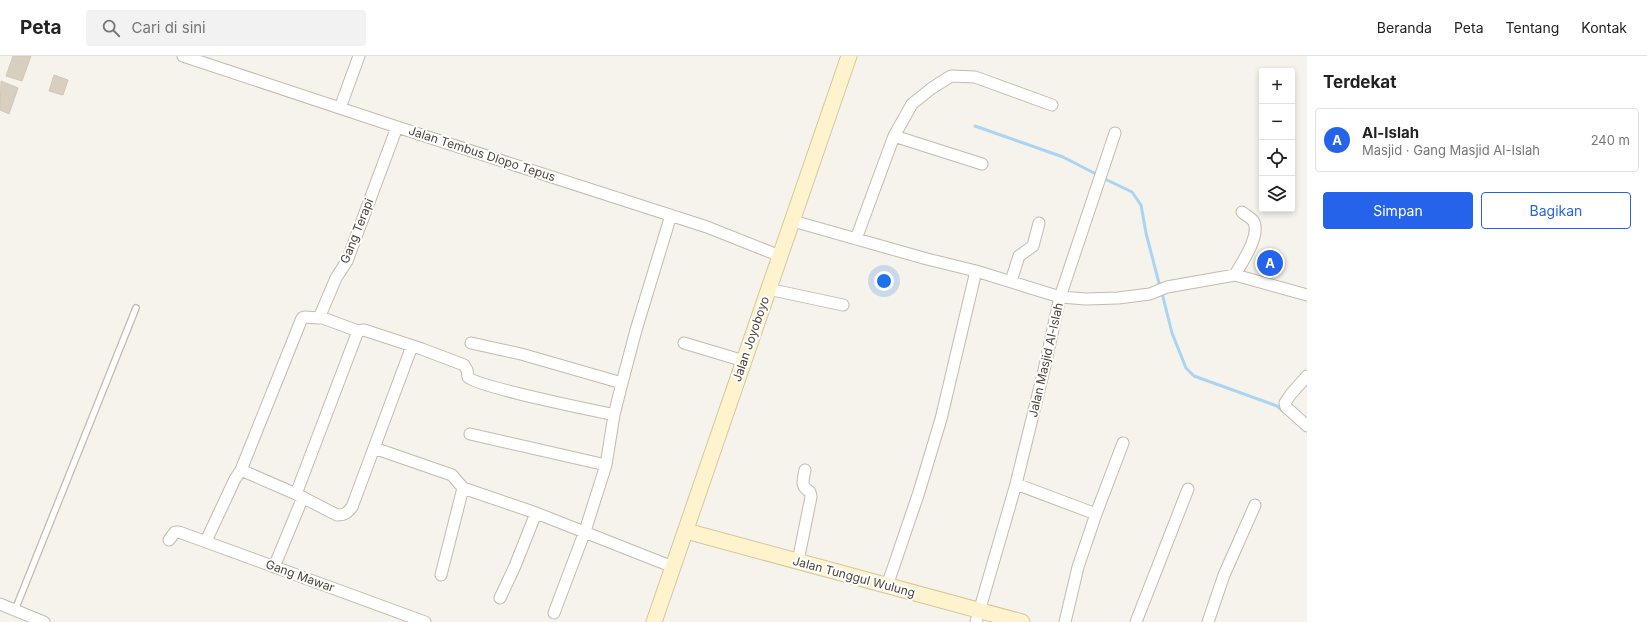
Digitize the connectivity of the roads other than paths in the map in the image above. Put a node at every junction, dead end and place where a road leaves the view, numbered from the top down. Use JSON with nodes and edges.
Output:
{"nodes":[{"id":1,"x":183,"y":56,"type":"edge"},
{"id":2,"x":358,"y":56,"type":"edge"},
{"id":3,"x":849,"y":56,"type":"edge"},
{"id":4,"x":1052,"y":104,"type":"dead end"},
{"id":5,"x":340,"y":108,"type":"junction"},
{"id":6,"x":397,"y":127,"type":"junction"},
{"id":7,"x":1115,"y":133,"type":"dead end"},
{"id":8,"x":894,"y":136,"type":"junction"},
{"id":9,"x":982,"y":164,"type":"dead end"},
{"id":10,"x":1242,"y":212,"type":"dead end"},
{"id":11,"x":671,"y":215,"type":"junction"},
{"id":12,"x":793,"y":220,"type":"junction"},
{"id":13,"x":1039,"y":223,"type":"dead end"},
{"id":14,"x":856,"y":239,"type":"junction"},
{"id":15,"x":780,"y":256,"type":"junction"},
{"id":16,"x":976,"y":271,"type":"junction"},
{"id":17,"x":1235,"y":275,"type":"junction"},
{"id":18,"x":1012,"y":281,"type":"junction"},
{"id":19,"x":768,"y":289,"type":"junction"},
{"id":20,"x":1307,"y":296,"type":"edge"},
{"id":21,"x":1060,"y":297,"type":"junction"},
{"id":22,"x":843,"y":305,"type":"dead end"},
{"id":23,"x":136,"y":308,"type":"dead end"},
{"id":24,"x":320,"y":316,"type":"junction"},
{"id":25,"x":358,"y":331,"type":"junction"},
{"id":26,"x":471,"y":342,"type":"dead end"},
{"id":27,"x":684,"y":343,"type":"dead end"},
{"id":28,"x":412,"y":346,"type":"junction"},
{"id":29,"x":744,"y":362,"type":"junction"},
{"id":30,"x":1307,"y":376,"type":"edge"},
{"id":31,"x":622,"y":383,"type":"junction"},
{"id":32,"x":614,"y":415,"type":"junction"},
{"id":33,"x":1307,"y":426,"type":"edge"},
{"id":34,"x":470,"y":434,"type":"dead end"},
{"id":35,"x":1123,"y":443,"type":"dead end"},
{"id":36,"x":374,"y":448,"type":"junction"},
{"id":37,"x":606,"y":465,"type":"junction"},
{"id":38,"x":241,"y":470,"type":"junction"},
{"id":39,"x":805,"y":470,"type":"dead end"},
{"id":40,"x":1016,"y":484,"type":"junction"},
{"id":41,"x":463,"y":488,"type":"junction"},
{"id":42,"x":1188,"y":489,"type":"dead end"},
{"id":43,"x":299,"y":495,"type":"junction"},
{"id":44,"x":1255,"y":505,"type":"dead end"},
{"id":45,"x":536,"y":513,"type":"junction"},
{"id":46,"x":1096,"y":514,"type":"junction"},
{"id":47,"x":585,"y":531,"type":"junction"},
{"id":48,"x":686,"y":531,"type":"junction"},
{"id":49,"x":172,"y":536,"type":"dead end"},
{"id":50,"x":206,"y":541,"type":"junction"},
{"id":51,"x":798,"y":561,"type":"junction"},
{"id":52,"x":274,"y":567,"type":"junction"},
{"id":53,"x":673,"y":567,"type":"junction"},
{"id":54,"x":441,"y":575,"type":"dead end"},
{"id":55,"x":887,"y":586,"type":"junction"},
{"id":56,"x":500,"y":598,"type":"dead end"},
{"id":57,"x":0,"y":604,"type":"edge"},
{"id":58,"x":15,"y":610,"type":"junction"},
{"id":59,"x":554,"y":613,"type":"dead end"},
{"id":60,"x":978,"y":616,"type":"edge"},
{"id":61,"x":44,"y":622,"type":"edge"},
{"id":62,"x":425,"y":622,"type":"edge"},
{"id":63,"x":654,"y":622,"type":"edge"},
{"id":64,"x":1022,"y":622,"type":"edge"},
{"id":65,"x":1065,"y":622,"type":"edge"},
{"id":66,"x":1136,"y":622,"type":"edge"},
{"id":67,"x":1208,"y":622,"type":"edge"}],
"edges":[{"from":1,"to":5,"type":"street","name":"Jalan Tembus Dlopo Tepus"},
{"from":2,"to":5,"type":"street"},
{"from":3,"to":12,"type":"main road","name":"Jalan Joyoboyo"},
{"from":4,"to":8,"type":"street"},
{"from":5,"to":6,"type":"street","name":"Jalan Tembus Dlopo Tepus"},
{"from":6,"to":11,"type":"street","name":"Jalan Tembus Dlopo Tepus"},
{"from":6,"to":24,"type":"street","name":"Gang Terapi"},
{"from":7,"to":21,"type":"street"},
{"from":8,"to":9,"type":"street"},
{"from":8,"to":14,"type":"street"},
{"from":10,"to":17,"type":"street"},
{"from":11,"to":15,"type":"street","name":"Jalan Tembus Dlopo Tepus"},
{"from":11,"to":31,"type":"street"},
{"from":12,"to":14,"type":"street","name":"Jalan Masjid Al-Islah"},
{"from":12,"to":15,"type":"main road","name":"Jalan Joyoboyo"},
{"from":13,"to":18,"type":"street"},
{"from":14,"to":16,"type":"street","name":"Jalan Masjid Al-Islah"},
{"from":15,"to":19,"type":"main road","name":"Jalan Joyoboyo"},
{"from":16,"to":18,"type":"street","name":"Jalan Masjid Al-Islah"},
{"from":16,"to":55,"type":"street"},
{"from":17,"to":20,"type":"street"},
{"from":17,"to":21,"type":"street"},
{"from":18,"to":21,"type":"street","name":"Jalan Masjid Al-Islah"},
{"from":19,"to":22,"type":"street"},
{"from":19,"to":29,"type":"main road","name":"Jalan Joyoboyo"},
{"from":21,"to":40,"type":"street","name":"Jalan Masjid Al-Islah"},
{"from":23,"to":58,"type":"lane"},
{"from":24,"to":25,"type":"street"},
{"from":24,"to":38,"type":"street"},
{"from":25,"to":28,"type":"street"},
{"from":25,"to":43,"type":"street"},
{"from":26,"to":31,"type":"street"},
{"from":27,"to":29,"type":"street"},
{"from":28,"to":32,"type":"street"},
{"from":28,"to":36,"type":"street"},
{"from":29,"to":48,"type":"main road","name":"Jalan Joyoboyo"},
{"from":30,"to":33,"type":"street"},
{"from":31,"to":32,"type":"street"},
{"from":32,"to":37,"type":"street"},
{"from":34,"to":37,"type":"street"},
{"from":35,"to":46,"type":"street"},
{"from":36,"to":41,"type":"street"},
{"from":36,"to":43,"type":"street"},
{"from":37,"to":47,"type":"street"},
{"from":38,"to":43,"type":"street"},
{"from":38,"to":50,"type":"street"},
{"from":39,"to":51,"type":"street"},
{"from":40,"to":46,"type":"street"},
{"from":40,"to":60,"type":"street","name":"Jalan Masjid Al-Islah"},
{"from":41,"to":45,"type":"street"},
{"from":41,"to":54,"type":"street"},
{"from":42,"to":66,"type":"street"},
{"from":43,"to":52,"type":"street"},
{"from":44,"to":67,"type":"street"},
{"from":45,"to":47,"type":"street"},
{"from":45,"to":56,"type":"street"},
{"from":46,"to":65,"type":"street"},
{"from":47,"to":53,"type":"street"},
{"from":47,"to":59,"type":"street"},
{"from":48,"to":51,"type":"main road","name":"Jalan Tunggul Wulung"},
{"from":48,"to":53,"type":"main road","name":"Jalan Joyoboyo"},
{"from":49,"to":50,"type":"street","name":"Gang Mawar"},
{"from":50,"to":52,"type":"street","name":"Gang Mawar"},
{"from":51,"to":55,"type":"main road","name":"Jalan Tunggul Wulung"},
{"from":52,"to":62,"type":"street","name":"Gang Mawar"},
{"from":53,"to":63,"type":"main road","name":"Jalan Joyoboyo"},
{"from":55,"to":60,"type":"main road","name":"Jalan Tunggul Wulung"},
{"from":57,"to":58,"type":"street"},
{"from":58,"to":61,"type":"street"},
{"from":60,"to":64,"type":"main road","name":"Jalan Tunggul Wulung"}]}
